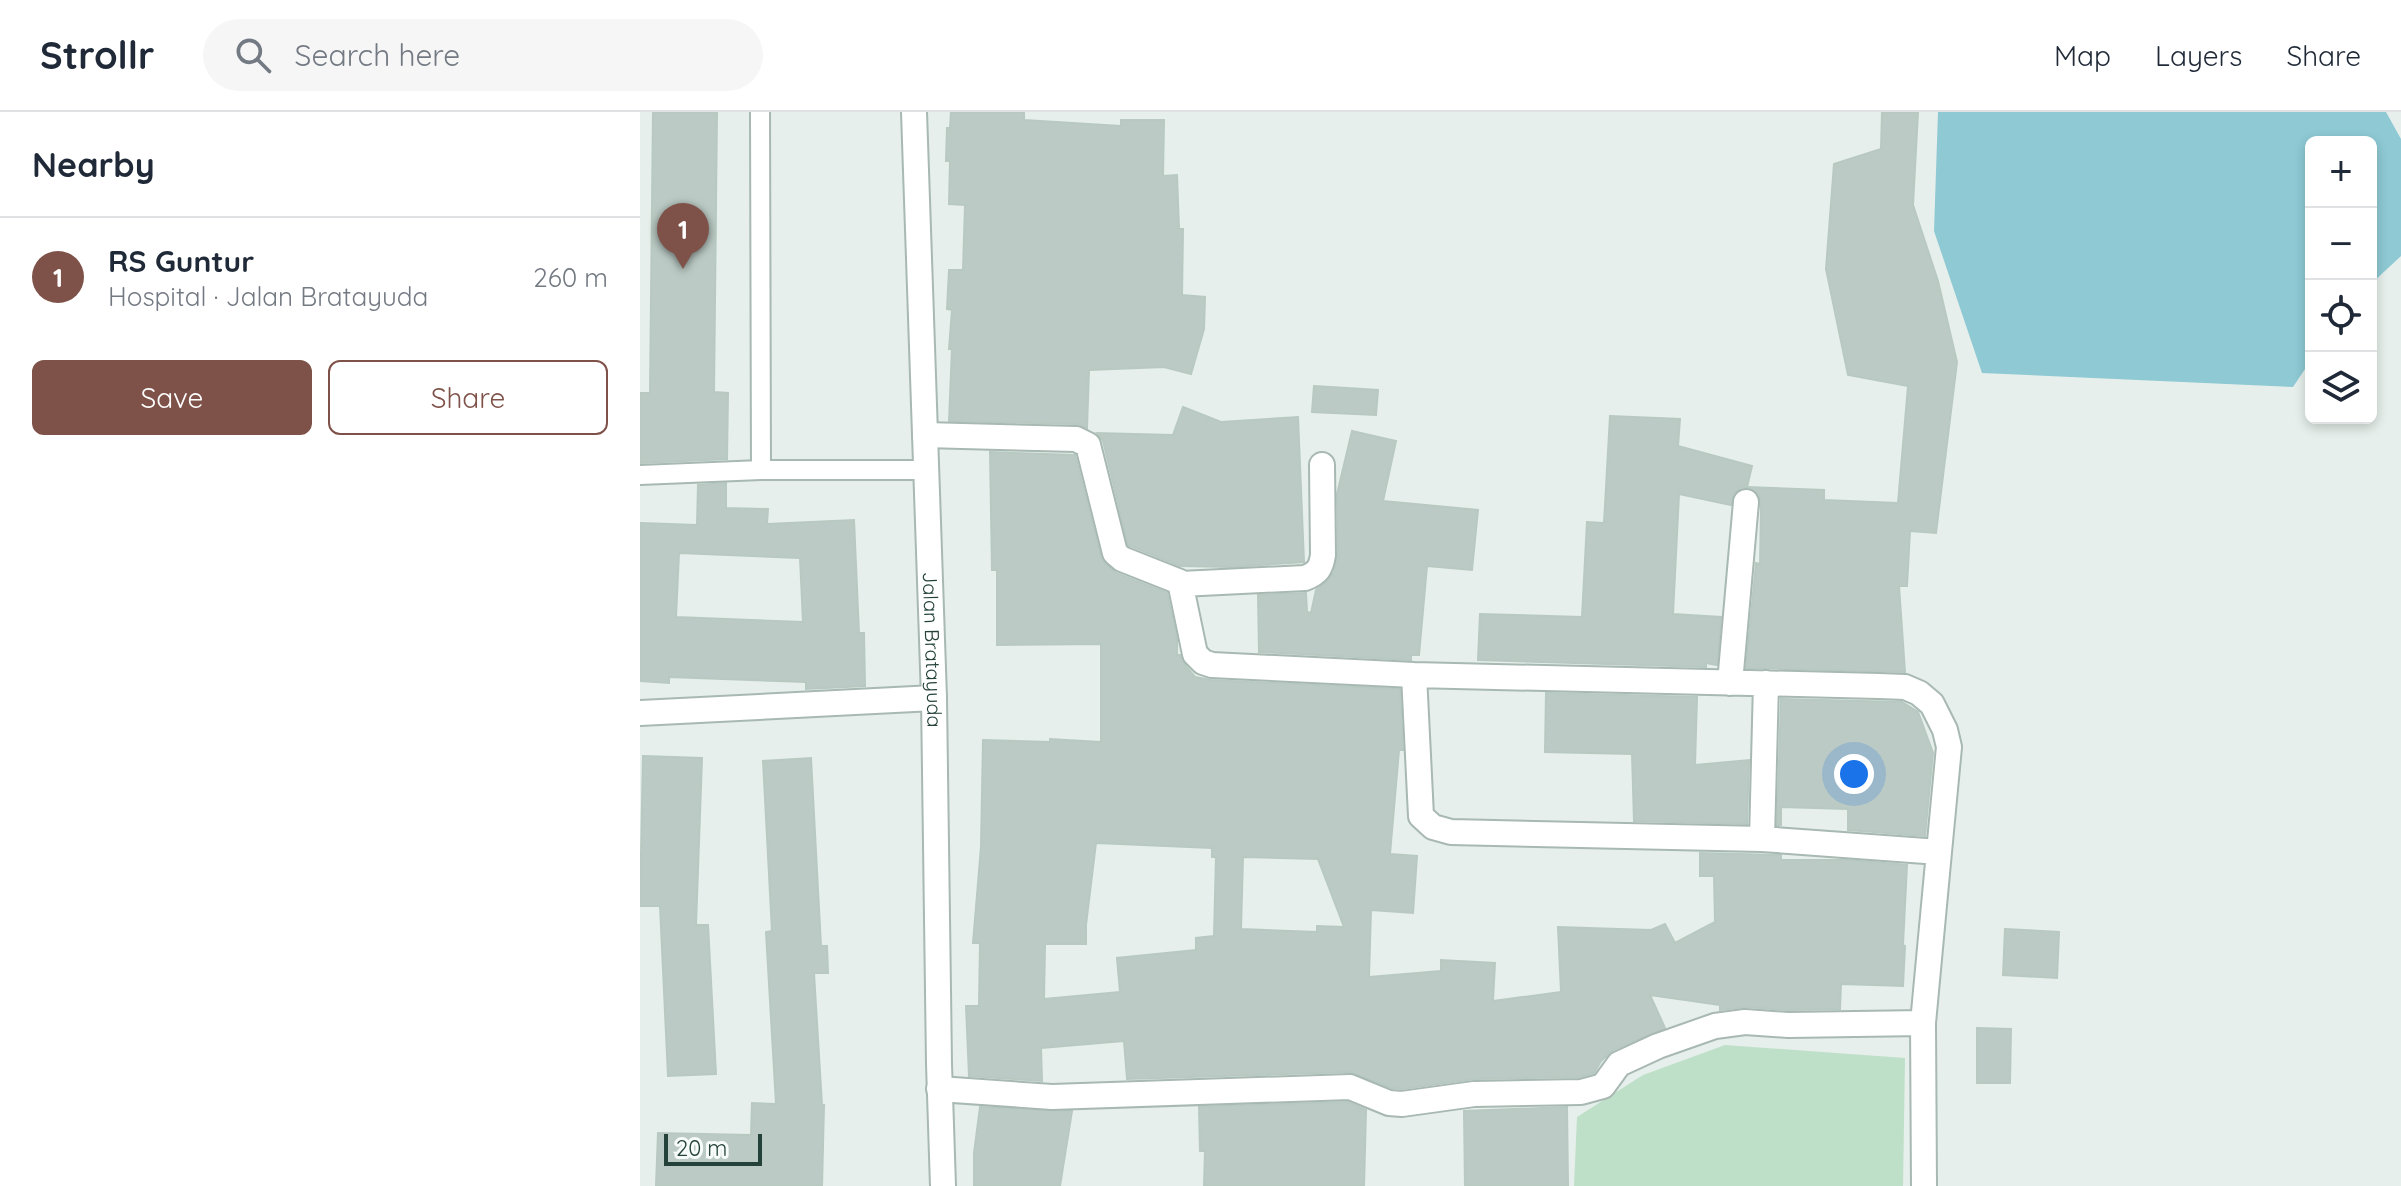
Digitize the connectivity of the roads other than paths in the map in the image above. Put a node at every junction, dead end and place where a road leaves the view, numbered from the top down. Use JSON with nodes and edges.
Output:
{"nodes":[{"id":1,"x":760,"y":112,"type":"edge"},
{"id":2,"x":914,"y":112,"type":"edge"},
{"id":3,"x":925,"y":435,"type":"junction"},
{"id":4,"x":1322,"y":465,"type":"dead end"},
{"id":5,"x":761,"y":470,"type":"junction"},
{"id":6,"x":926,"y":470,"type":"junction"},
{"id":7,"x":640,"y":475,"type":"edge"},
{"id":8,"x":1746,"y":502,"type":"dead end"},
{"id":9,"x":1181,"y":584,"type":"junction"},
{"id":10,"x":1414,"y":675,"type":"junction"},
{"id":11,"x":1730,"y":683,"type":"junction"},
{"id":12,"x":1766,"y":683,"type":"junction"},
{"id":13,"x":934,"y":698,"type":"junction"},
{"id":14,"x":640,"y":713,"type":"edge"},
{"id":15,"x":1762,"y":839,"type":"junction"},
{"id":16,"x":1939,"y":852,"type":"junction"},
{"id":17,"x":1923,"y":1023,"type":"junction"},
{"id":18,"x":939,"y":1089,"type":"junction"},
{"id":19,"x":943,"y":1186,"type":"edge"},
{"id":20,"x":1924,"y":1186,"type":"edge"}],
"edges":[{"from":1,"to":5,"type":"lane"},
{"from":2,"to":3,"type":"street","name":"Jalan Bratayuda"},
{"from":3,"to":6,"type":"street","name":"Jalan Bratayuda"},
{"from":3,"to":9,"type":"street"},
{"from":4,"to":9,"type":"street"},
{"from":5,"to":6,"type":"lane"},
{"from":5,"to":7,"type":"lane"},
{"from":6,"to":13,"type":"street","name":"Jalan Bratayuda"},
{"from":8,"to":11,"type":"street"},
{"from":9,"to":10,"type":"street"},
{"from":10,"to":11,"type":"street"},
{"from":10,"to":15,"type":"street"},
{"from":11,"to":12,"type":"street"},
{"from":12,"to":15,"type":"street"},
{"from":12,"to":16,"type":"street"},
{"from":13,"to":14,"type":"street"},
{"from":13,"to":18,"type":"street","name":"Jalan Bratayuda"},
{"from":15,"to":16,"type":"street"},
{"from":16,"to":17,"type":"street"},
{"from":17,"to":18,"type":"street"},
{"from":17,"to":20,"type":"street"},
{"from":18,"to":19,"type":"street","name":"Jalan Bratayuda"}]}
